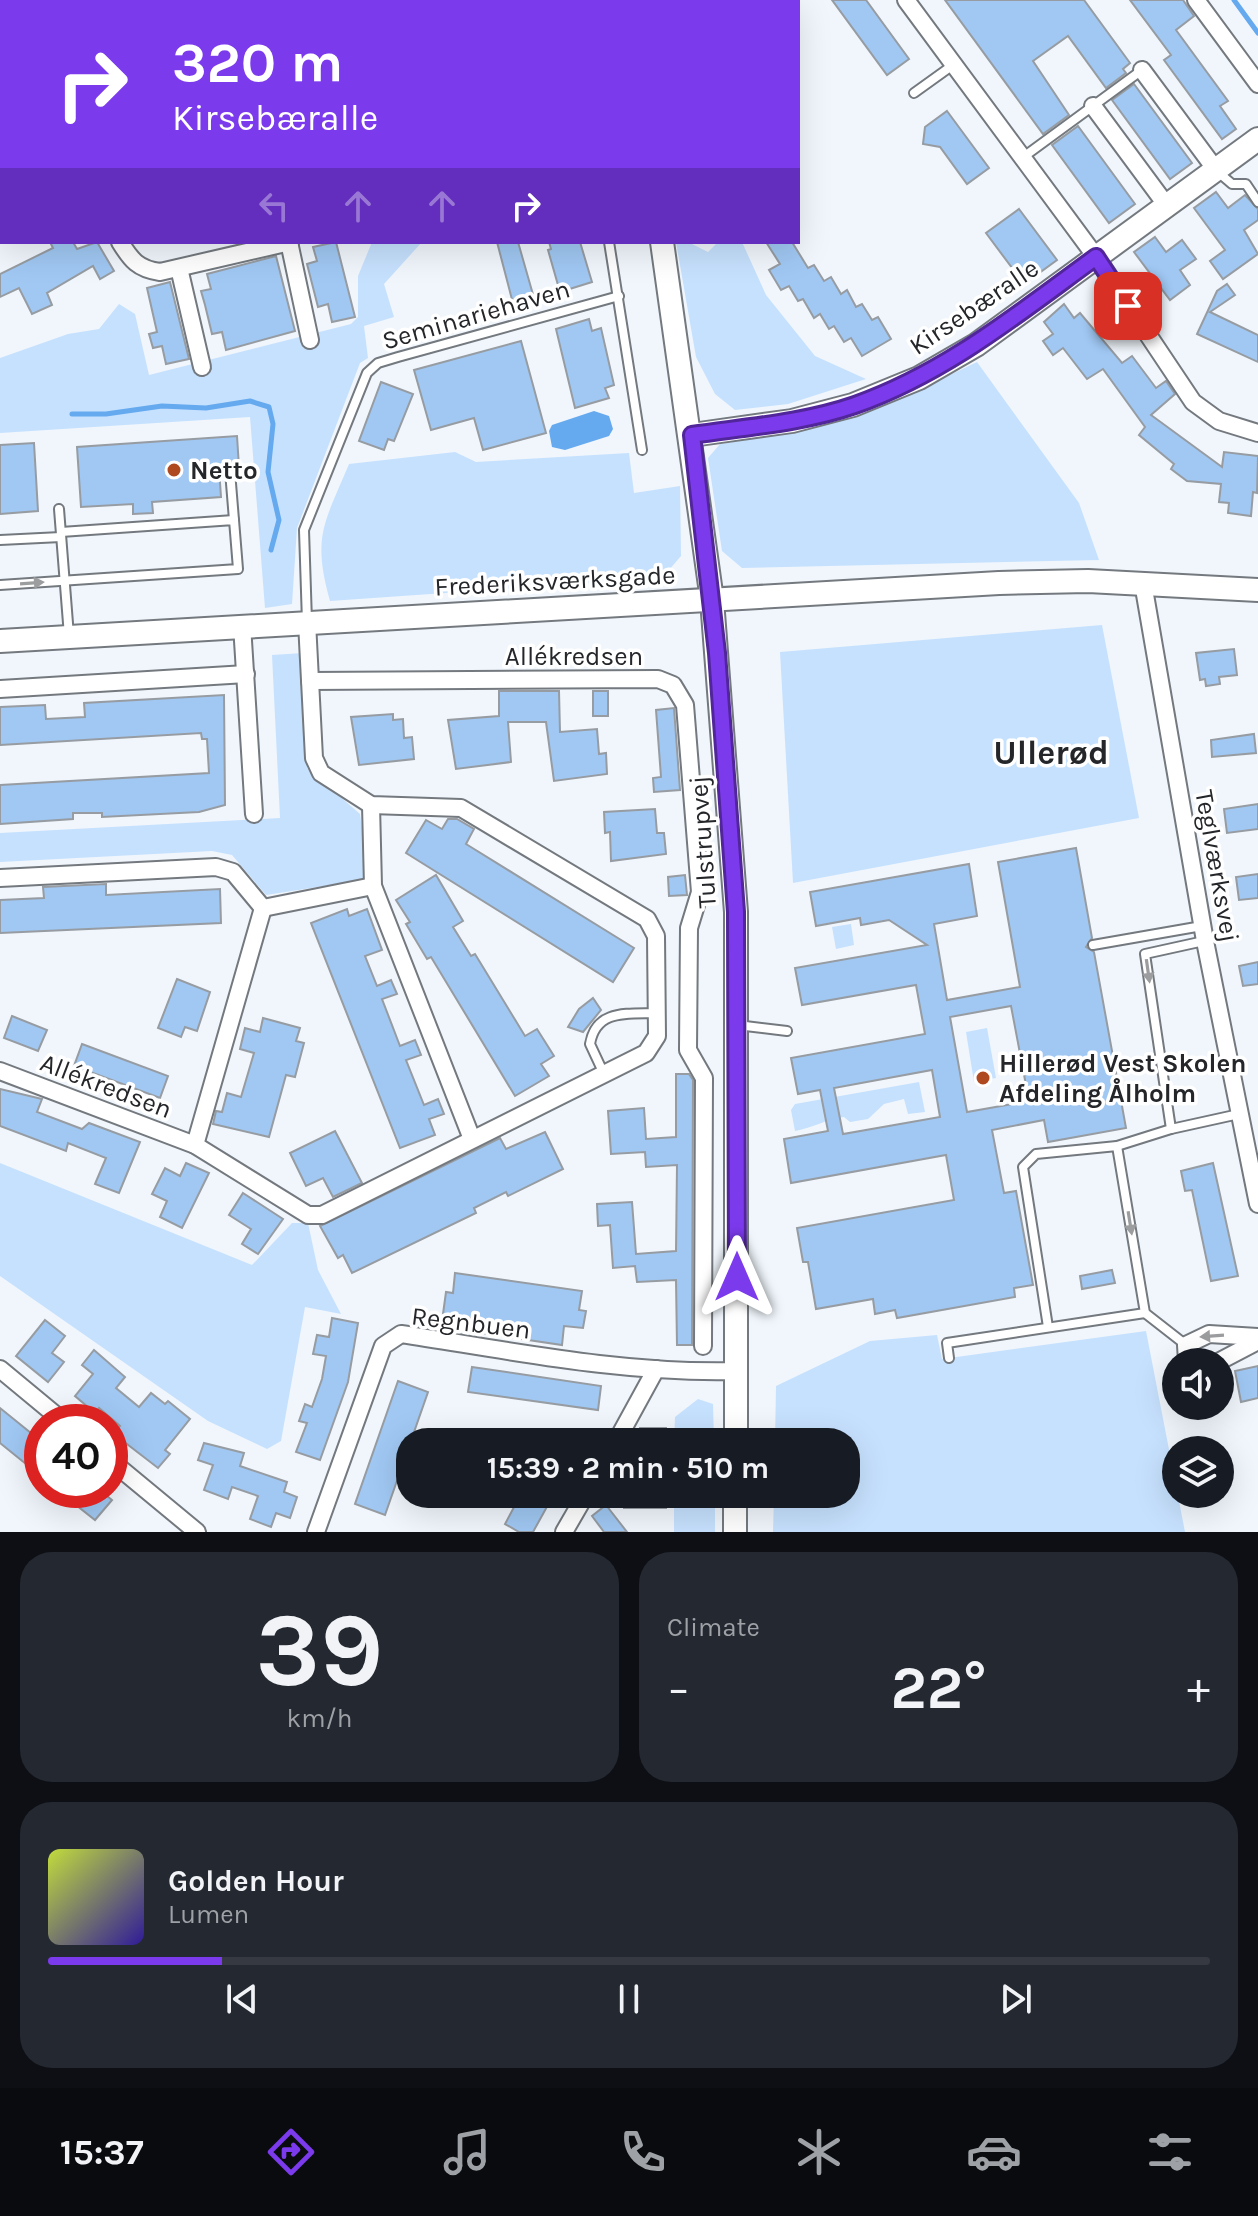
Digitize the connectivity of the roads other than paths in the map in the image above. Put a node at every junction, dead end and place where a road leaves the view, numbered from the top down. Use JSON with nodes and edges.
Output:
{"nodes":[{"id":1,"x":906,"y":0,"type":"edge"},
{"id":2,"x":1196,"y":0,"type":"edge"},
{"id":3,"x":954,"y":65,"type":"junction"},
{"id":4,"x":1142,"y":70,"type":"joint"},
{"id":5,"x":1258,"y":84,"type":"edge"},
{"id":6,"x":914,"y":93,"type":"dead end"},
{"id":7,"x":1093,"y":106,"type":"junction"},
{"id":8,"x":1258,"y":139,"type":"edge"},
{"id":9,"x":1022,"y":158,"type":"junction"},
{"id":10,"x":1216,"y":170,"type":"junction"},
{"id":11,"x":1258,"y":202,"type":"edge"},
{"id":12,"x":1167,"y":206,"type":"junction"},
{"id":13,"x":121,"y":244,"type":"edge"},
{"id":14,"x":281,"y":244,"type":"edge"},
{"id":15,"x":290,"y":244,"type":"edge"},
{"id":16,"x":609,"y":244,"type":"edge"},
{"id":17,"x":662,"y":244,"type":"edge"},
{"id":18,"x":1096,"y":257,"type":"junction"},
{"id":19,"x":179,"y":268,"type":"junction"},
{"id":20,"x":619,"y":296,"type":"junction"},
{"id":21,"x":310,"y":340,"type":"dead end"},
{"id":22,"x":202,"y":367,"type":"dead end"},
{"id":23,"x":1258,"y":433,"type":"edge"},
{"id":24,"x":692,"y":435,"type":"junction"},
{"id":25,"x":642,"y":450,"type":"dead end"},
{"id":26,"x":230,"y":471,"type":"dead end"},
{"id":27,"x":59,"y":509,"type":"dead end"},
{"id":28,"x":234,"y":520,"type":"junction"},
{"id":29,"x":61,"y":534,"type":"junction"},
{"id":30,"x":0,"y":540,"type":"edge"},
{"id":31,"x":65,"y":581,"type":"junction"},
{"id":32,"x":1143,"y":583,"type":"junction"},
{"id":33,"x":0,"y":585,"type":"edge"},
{"id":34,"x":1258,"y":590,"type":"edge"},
{"id":35,"x":712,"y":600,"type":"junction"},
{"id":36,"x":307,"y":622,"type":"junction"},
{"id":37,"x":242,"y":625,"type":"junction"},
{"id":38,"x":69,"y":637,"type":"junction"},
{"id":39,"x":0,"y":641,"type":"edge"},
{"id":40,"x":246,"y":674,"type":"junction"},
{"id":41,"x":310,"y":681,"type":"junction"},
{"id":42,"x":0,"y":689,"type":"edge"},
{"id":43,"x":371,"y":805,"type":"junction"},
{"id":44,"x":254,"y":814,"type":"dead end"},
{"id":45,"x":0,"y":878,"type":"edge"},
{"id":46,"x":373,"y":886,"type":"junction"},
{"id":47,"x":263,"y":908,"type":"junction"},
{"id":48,"x":1204,"y":933,"type":"junction"},
{"id":49,"x":1093,"y":945,"type":"dead end"},
{"id":50,"x":657,"y":988,"type":"junction"},
{"id":51,"x":688,"y":988,"type":"junction"},
{"id":52,"x":658,"y":1013,"type":"junction"},
{"id":53,"x":736,"y":1025,"type":"junction"},
{"id":54,"x":787,"y":1031,"type":"dead end"},
{"id":55,"x":0,"y":1071,"type":"edge"},
{"id":56,"x":604,"y":1074,"type":"junction"},
{"id":57,"x":1239,"y":1114,"type":"junction"},
{"id":58,"x":1171,"y":1129,"type":"junction"},
{"id":59,"x":472,"y":1139,"type":"junction"},
{"id":60,"x":195,"y":1145,"type":"junction"},
{"id":61,"x":1117,"y":1146,"type":"junction"},
{"id":62,"x":1258,"y":1204,"type":"edge"},
{"id":63,"x":1145,"y":1313,"type":"junction"},
{"id":64,"x":1048,"y":1327,"type":"junction"},
{"id":65,"x":1258,"y":1339,"type":"edge"},
{"id":66,"x":703,"y":1346,"type":"dead end"},
{"id":67,"x":1181,"y":1348,"type":"edge"},
{"id":68,"x":1192,"y":1348,"type":"edge"},
{"id":69,"x":1234,"y":1353,"type":"edge"},
{"id":70,"x":949,"y":1358,"type":"dead end"},
{"id":71,"x":0,"y":1369,"type":"edge"},
{"id":72,"x":656,"y":1369,"type":"junction"},
{"id":73,"x":737,"y":1371,"type":"junction"},
{"id":74,"x":42,"y":1404,"type":"edge"},
{"id":75,"x":624,"y":1428,"type":"edge"},
{"id":76,"x":736,"y":1428,"type":"edge"},
{"id":77,"x":128,"y":1475,"type":"edge"},
{"id":78,"x":578,"y":1508,"type":"edge"},
{"id":79,"x":735,"y":1508,"type":"edge"},
{"id":80,"x":197,"y":1532,"type":"edge"},
{"id":81,"x":316,"y":1532,"type":"edge"},
{"id":82,"x":564,"y":1532,"type":"edge"},
{"id":83,"x":735,"y":1532,"type":"edge"}],
"edges":[{"from":1,"to":3,"type":"street"},
{"from":2,"to":5,"type":"street"},
{"from":3,"to":6,"type":"lane"},
{"from":3,"to":9,"type":"street"},
{"from":4,"to":7,"type":"lane"},
{"from":4,"to":10,"type":"street"},
{"from":7,"to":9,"type":"lane"},
{"from":7,"to":12,"type":"street"},
{"from":8,"to":10,"type":"street","name":"Kirsebæralle"},
{"from":9,"to":18,"type":"street"},
{"from":10,"to":11,"type":"lane"},
{"from":10,"to":12,"type":"street","name":"Kirsebæralle"},
{"from":12,"to":18,"type":"street","name":"Kirsebæralle"},
{"from":13,"to":19,"type":"street"},
{"from":14,"to":19,"type":"street"},
{"from":15,"to":21,"type":"street"},
{"from":16,"to":20,"type":"lane"},
{"from":17,"to":24,"type":"street","name":"Tulstrupvej"},
{"from":18,"to":23,"type":"street"},
{"from":18,"to":24,"type":"street","name":"Kirsebæralle"},
{"from":19,"to":22,"type":"street"},
{"from":20,"to":25,"type":"lane"},
{"from":20,"to":36,"type":"lane","name":"Seminariehaven"},
{"from":24,"to":35,"type":"street","name":"Tulstrupvej"},
{"from":26,"to":28,"type":"lane"},
{"from":27,"to":29,"type":"lane"},
{"from":28,"to":29,"type":"lane"},
{"from":28,"to":31,"type":"lane"},
{"from":29,"to":30,"type":"lane"},
{"from":29,"to":31,"type":"lane"},
{"from":33,"to":31,"type":"lane","one_way":true},
{"from":31,"to":38,"type":"lane"},
{"from":32,"to":34,"type":"street","name":"Frederiksværksgade"},
{"from":32,"to":35,"type":"street","name":"Frederiksværksgade"},
{"from":32,"to":48,"type":"street","name":"Teglværksvej"},
{"from":35,"to":36,"type":"street","name":"Frederiksværksgade"},
{"from":35,"to":53,"type":"street","name":"Tulstrupvej"},
{"from":36,"to":37,"type":"street","name":"Frederiksværksgade"},
{"from":36,"to":41,"type":"street"},
{"from":37,"to":38,"type":"street","name":"Frederiksværksgade"},
{"from":37,"to":40,"type":"street"},
{"from":38,"to":39,"type":"street","name":"Frederiksværksgade"},
{"from":40,"to":42,"type":"street"},
{"from":40,"to":44,"type":"street"},
{"from":41,"to":43,"type":"street"},
{"from":41,"to":51,"type":"street","name":"Allékredsen"},
{"from":43,"to":46,"type":"street"},
{"from":43,"to":50,"type":"street","name":"Allékredsen"},
{"from":45,"to":47,"type":"street"},
{"from":46,"to":47,"type":"street"},
{"from":46,"to":59,"type":"street"},
{"from":47,"to":60,"type":"street","name":"Allékredsen"},
{"from":48,"to":49,"type":"lane"},
{"from":48,"to":57,"type":"street","name":"Teglværksvej"},
{"from":48,"to":58,"type":"lane","one_way":true},
{"from":50,"to":51,"type":"street"},
{"from":50,"to":52,"type":"street","name":"Allékredsen"},
{"from":51,"to":66,"type":"street","name":"Allékredsen"},
{"from":52,"to":56,"type":"street","name":"Allékredsen"},
{"from":52,"to":56,"type":"lane"},
{"from":53,"to":54,"type":"lane"},
{"from":53,"to":73,"type":"street","name":"Tulstrupvej"},
{"from":55,"to":60,"type":"street","name":"Allékredsen"},
{"from":56,"to":59,"type":"street","name":"Allékredsen"},
{"from":57,"to":58,"type":"lane"},
{"from":57,"to":62,"type":"street","name":"Teglværksvej"},
{"from":58,"to":61,"type":"lane"},
{"from":59,"to":60,"type":"street","name":"Allékredsen"},
{"from":61,"to":63,"type":"lane","one_way":true},
{"from":61,"to":64,"type":"lane"},
{"from":63,"to":64,"type":"lane"},
{"from":63,"to":67,"type":"lane"},
{"from":64,"to":70,"type":"lane"},
{"from":65,"to":68,"type":"street","one_way":true},
{"from":65,"to":69,"type":"street"},
{"from":71,"to":74,"type":"street"},
{"from":72,"to":73,"type":"street","name":"Regnbuen"},
{"from":72,"to":75,"type":"street"},
{"from":72,"to":81,"type":"street","name":"Regnbuen"},
{"from":73,"to":76,"type":"street","name":"Tulstrupvej"},
{"from":77,"to":80,"type":"street"},
{"from":78,"to":82,"type":"street"},
{"from":79,"to":83,"type":"street"}]}
